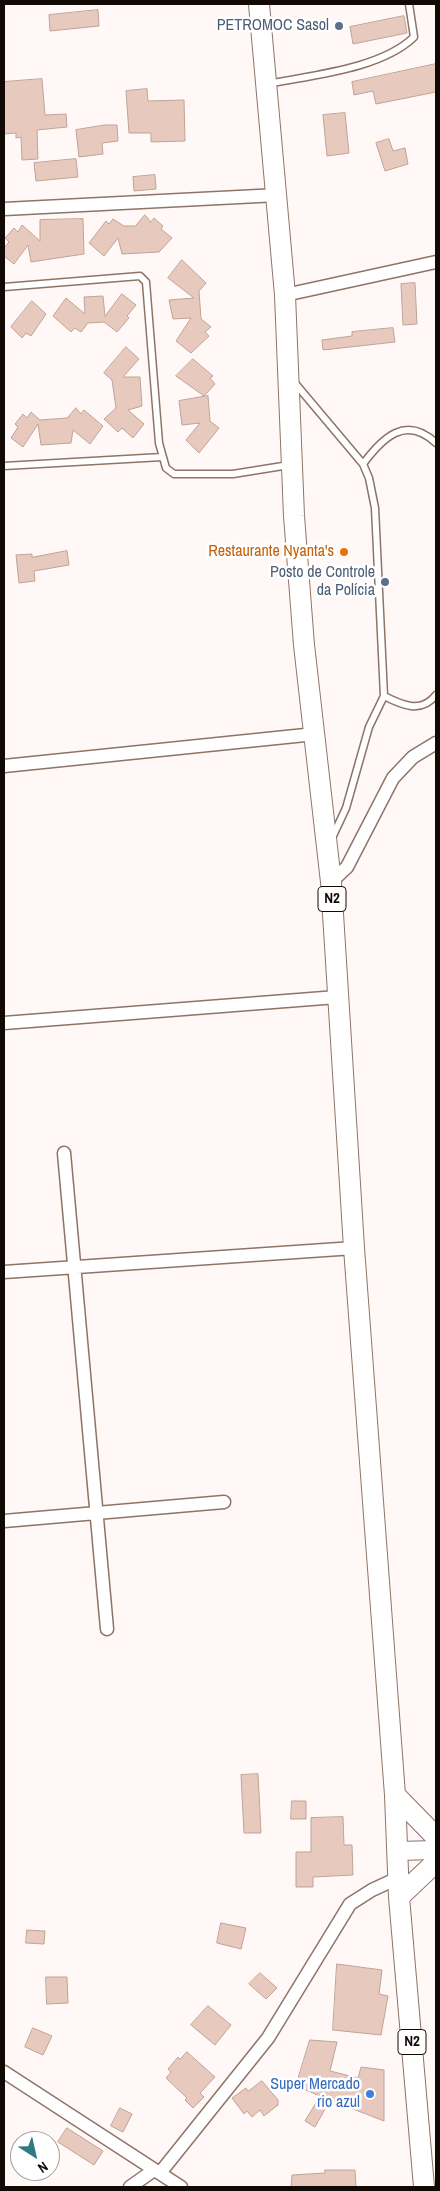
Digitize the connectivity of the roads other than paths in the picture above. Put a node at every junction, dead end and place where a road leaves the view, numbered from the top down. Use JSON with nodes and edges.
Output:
{"nodes":[{"id":1,"x":259,"y":4,"type":"edge"},
{"id":2,"x":409,"y":4,"type":"edge"},
{"id":3,"x":267,"y":84,"type":"junction"},
{"id":4,"x":278,"y":195,"type":"junction"},
{"id":5,"x":4,"y":209,"type":"edge"},
{"id":6,"x":436,"y":262,"type":"edge"},
{"id":7,"x":4,"y":287,"type":"edge"},
{"id":8,"x":285,"y":295,"type":"junction"},
{"id":9,"x":289,"y":376,"type":"junction"},
{"id":10,"x":436,"y":443,"type":"edge"},
{"id":11,"x":162,"y":457,"type":"junction"},
{"id":12,"x":292,"y":464,"type":"junction"},
{"id":13,"x":363,"y":464,"type":"junction"},
{"id":14,"x":4,"y":466,"type":"edge"},
{"id":15,"x":436,"y":695,"type":"edge"},
{"id":16,"x":384,"y":696,"type":"junction"},
{"id":17,"x":315,"y":734,"type":"junction"},
{"id":18,"x":436,"y":743,"type":"edge"},
{"id":19,"x":4,"y":766,"type":"edge"},
{"id":20,"x":327,"y":848,"type":"junction"},
{"id":21,"x":331,"y":882,"type":"junction"},
{"id":22,"x":338,"y":997,"type":"junction"},
{"id":23,"x":4,"y":1023,"type":"edge"},
{"id":24,"x":64,"y":1154,"type":"dead end"},
{"id":25,"x":354,"y":1248,"type":"junction"},
{"id":26,"x":74,"y":1266,"type":"junction"},
{"id":27,"x":4,"y":1272,"type":"edge"},
{"id":28,"x":224,"y":1502,"type":"dead end"},
{"id":29,"x":96,"y":1512,"type":"junction"},
{"id":30,"x":4,"y":1521,"type":"edge"},
{"id":31,"x":107,"y":1629,"type":"dead end"},
{"id":32,"x":395,"y":1795,"type":"junction"},
{"id":33,"x":436,"y":1837,"type":"edge"},
{"id":34,"x":436,"y":1850,"type":"edge"},
{"id":35,"x":397,"y":1851,"type":"junction"},
{"id":36,"x":436,"y":1862,"type":"edge"},
{"id":37,"x":399,"y":1887,"type":"junction"},
{"id":38,"x":4,"y":2072,"type":"edge"},
{"id":39,"x":157,"y":2171,"type":"junction"},
{"id":40,"x":130,"y":2187,"type":"edge"},
{"id":41,"x":181,"y":2187,"type":"edge"},
{"id":42,"x":424,"y":2187,"type":"edge"}],
"edges":[{"from":1,"to":3,"type":"main road","number":"N2"},
{"from":2,"to":3,"type":"lane"},
{"from":3,"to":4,"type":"main road","number":"N2"},
{"from":4,"to":5,"type":"street"},
{"from":4,"to":8,"type":"main road","number":"N2"},
{"from":6,"to":8,"type":"street"},
{"from":7,"to":11,"type":"lane"},
{"from":8,"to":9,"type":"main road","number":"N2"},
{"from":9,"to":12,"type":"main road","number":"N2"},
{"from":9,"to":13,"type":"lane"},
{"from":10,"to":13,"type":"lane"},
{"from":11,"to":12,"type":"lane"},
{"from":11,"to":14,"type":"lane"},
{"from":12,"to":17,"type":"main road","number":"N2"},
{"from":13,"to":16,"type":"lane"},
{"from":15,"to":16,"type":"lane"},
{"from":16,"to":20,"type":"lane"},
{"from":17,"to":19,"type":"street"},
{"from":17,"to":20,"type":"main road","number":"N2"},
{"from":18,"to":21,"type":"street"},
{"from":20,"to":21,"type":"main road","number":"N2"},
{"from":21,"to":22,"type":"main road","number":"N2"},
{"from":22,"to":23,"type":"street"},
{"from":22,"to":25,"type":"main road","number":"N2"},
{"from":24,"to":26,"type":"street"},
{"from":25,"to":26,"type":"street"},
{"from":25,"to":32,"type":"main road","number":"N2"},
{"from":26,"to":27,"type":"street"},
{"from":26,"to":29,"type":"street"},
{"from":28,"to":29,"type":"street"},
{"from":29,"to":30,"type":"street"},
{"from":29,"to":31,"type":"street"},
{"from":32,"to":33,"type":"main road"},
{"from":32,"to":35,"type":"main road","number":"N2"},
{"from":34,"to":35,"type":"main road"},
{"from":35,"to":37,"type":"main road","number":"N2"},
{"from":36,"to":37,"type":"main road"},
{"from":37,"to":39,"type":"street"},
{"from":37,"to":42,"type":"main road","number":"N2"},
{"from":38,"to":39,"type":"street"},
{"from":39,"to":40,"type":"street"},
{"from":39,"to":41,"type":"street"}]}
